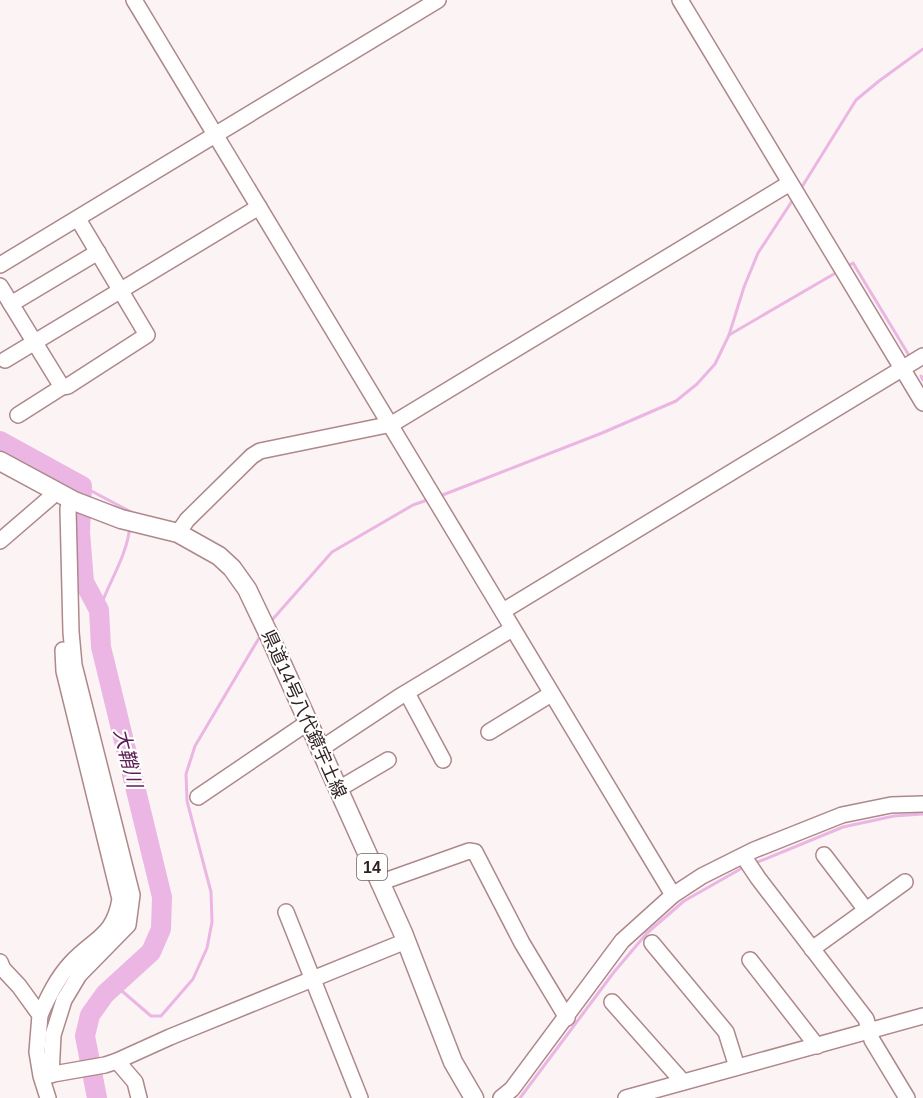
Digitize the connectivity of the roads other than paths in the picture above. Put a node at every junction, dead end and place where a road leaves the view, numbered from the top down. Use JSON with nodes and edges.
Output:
{"nodes":[{"id":1,"x":134,"y":0,"type":"edge"},
{"id":2,"x":438,"y":0,"type":"edge"},
{"id":3,"x":680,"y":0,"type":"edge"},
{"id":4,"x":216,"y":134,"type":"junction"},
{"id":5,"x":791,"y":185,"type":"junction"},
{"id":6,"x":259,"y":207,"type":"junction"},
{"id":7,"x":78,"y":219,"type":"junction"},
{"id":8,"x":98,"y":252,"type":"junction"},
{"id":9,"x":0,"y":265,"type":"edge"},
{"id":10,"x":0,"y":286,"type":"edge"},
{"id":11,"x":120,"y":290,"type":"junction"},
{"id":12,"x":11,"y":304,"type":"junction"},
{"id":13,"x":34,"y":342,"type":"junction"},
{"id":14,"x":923,"y":356,"type":"edge"},
{"id":15,"x":5,"y":360,"type":"dead end"},
{"id":16,"x":902,"y":369,"type":"junction"},
{"id":17,"x":62,"y":387,"type":"junction"},
{"id":18,"x":923,"y":403,"type":"edge"},
{"id":19,"x":18,"y":415,"type":"dead end"},
{"id":20,"x":392,"y":424,"type":"junction"},
{"id":21,"x":0,"y":461,"type":"edge"},
{"id":22,"x":53,"y":490,"type":"junction"},
{"id":23,"x":72,"y":500,"type":"junction"},
{"id":24,"x":178,"y":533,"type":"junction"},
{"id":25,"x":0,"y":541,"type":"edge"},
{"id":26,"x":69,"y":582,"type":"junction"},
{"id":27,"x":503,"y":611,"type":"junction"},
{"id":28,"x":512,"y":628,"type":"junction"},
{"id":29,"x":407,"y":693,"type":"junction"},
{"id":30,"x":551,"y":694,"type":"junction"},
{"id":31,"x":307,"y":723,"type":"junction"},
{"id":32,"x":489,"y":732,"type":"dead end"},
{"id":33,"x":319,"y":750,"type":"junction"},
{"id":34,"x":388,"y":760,"type":"dead end"},
{"id":35,"x":443,"y":760,"type":"dead end"},
{"id":36,"x":337,"y":790,"type":"junction"},
{"id":37,"x":198,"y":797,"type":"dead end"},
{"id":38,"x":923,"y":804,"type":"edge"},
{"id":39,"x":824,"y":855,"type":"dead end"},
{"id":40,"x":749,"y":866,"type":"junction"},
{"id":41,"x":905,"y":882,"type":"dead end"},
{"id":42,"x":379,"y":883,"type":"junction"},
{"id":43,"x":673,"y":895,"type":"junction"},
{"id":44,"x":866,"y":910,"type":"junction"},
{"id":45,"x":286,"y":912,"type":"dead end"},
{"id":46,"x":406,"y":941,"type":"junction"},
{"id":47,"x":652,"y":943,"type":"dead end"},
{"id":48,"x":812,"y":949,"type":"junction"},
{"id":49,"x":750,"y":960,"type":"dead end"},
{"id":50,"x":0,"y":962,"type":"edge"},
{"id":51,"x":313,"y":978,"type":"junction"},
{"id":52,"x":612,"y":1002,"type":"dead end"},
{"id":53,"x":40,"y":1015,"type":"junction"},
{"id":54,"x":923,"y":1016,"type":"edge"},
{"id":55,"x":567,"y":1018,"type":"junction"},
{"id":56,"x":870,"y":1030,"type":"junction"},
{"id":57,"x":817,"y":1046,"type":"junction"},
{"id":58,"x":111,"y":1063,"type":"junction"},
{"id":59,"x":736,"y":1067,"type":"junction"},
{"id":60,"x":52,"y":1075,"type":"junction"},
{"id":61,"x":682,"y":1082,"type":"junction"},
{"id":62,"x":48,"y":1098,"type":"edge"},
{"id":63,"x":140,"y":1098,"type":"edge"},
{"id":64,"x":360,"y":1098,"type":"edge"},
{"id":65,"x":474,"y":1098,"type":"edge"},
{"id":66,"x":501,"y":1098,"type":"edge"},
{"id":67,"x":626,"y":1098,"type":"edge"},
{"id":68,"x":907,"y":1098,"type":"edge"}],
"edges":[{"from":1,"to":4,"type":"street"},
{"from":2,"to":4,"type":"street"},
{"from":3,"to":5,"type":"street"},
{"from":4,"to":6,"type":"street"},
{"from":4,"to":7,"type":"street"},
{"from":5,"to":16,"type":"street"},
{"from":5,"to":20,"type":"street"},
{"from":6,"to":11,"type":"street"},
{"from":6,"to":20,"type":"street"},
{"from":7,"to":8,"type":"street"},
{"from":7,"to":9,"type":"street"},
{"from":8,"to":11,"type":"street"},
{"from":8,"to":12,"type":"street"},
{"from":10,"to":12,"type":"street"},
{"from":11,"to":13,"type":"street"},
{"from":11,"to":17,"type":"street"},
{"from":12,"to":13,"type":"street"},
{"from":13,"to":15,"type":"street"},
{"from":13,"to":17,"type":"street"},
{"from":14,"to":16,"type":"street"},
{"from":16,"to":18,"type":"street"},
{"from":16,"to":27,"type":"street"},
{"from":17,"to":19,"type":"street"},
{"from":20,"to":24,"type":"street"},
{"from":20,"to":27,"type":"street"},
{"from":21,"to":22,"type":"main road","name":"県道14号八代鏡宇土線","number":"14"},
{"from":22,"to":23,"type":"main road","name":"県道14号八代鏡宇土線","number":"14"},
{"from":22,"to":25,"type":"street"},
{"from":23,"to":24,"type":"main road","name":"県道14号八代鏡宇土線","number":"14"},
{"from":23,"to":26,"type":"street"},
{"from":24,"to":31,"type":"main road","name":"県道14号八代鏡宇土線","number":"14"},
{"from":26,"to":53,"type":"street"},
{"from":26,"to":60,"type":"street"},
{"from":27,"to":28,"type":"street"},
{"from":28,"to":29,"type":"street"},
{"from":28,"to":30,"type":"street"},
{"from":29,"to":33,"type":"street"},
{"from":29,"to":35,"type":"street"},
{"from":30,"to":32,"type":"street"},
{"from":30,"to":43,"type":"street"},
{"from":31,"to":33,"type":"main road","name":"県道14号八代鏡宇土線","number":"14"},
{"from":31,"to":37,"type":"street"},
{"from":33,"to":36,"type":"main road","name":"県道14号八代鏡宇土線","number":"14"},
{"from":34,"to":36,"type":"street"},
{"from":36,"to":42,"type":"main road","name":"県道14号八代鏡宇土線","number":"14"},
{"from":38,"to":40,"type":"street"},
{"from":39,"to":44,"type":"street"},
{"from":40,"to":43,"type":"street"},
{"from":40,"to":48,"type":"street"},
{"from":41,"to":44,"type":"street"},
{"from":42,"to":46,"type":"main road","name":"県道14号八代鏡宇土線","number":"14"},
{"from":42,"to":55,"type":"street"},
{"from":43,"to":55,"type":"street"},
{"from":44,"to":48,"type":"street"},
{"from":45,"to":51,"type":"street"},
{"from":46,"to":51,"type":"street"},
{"from":46,"to":65,"type":"main road","name":"県道14号八代鏡宇土線","number":"14"},
{"from":47,"to":59,"type":"street"},
{"from":48,"to":56,"type":"street"},
{"from":49,"to":57,"type":"street"},
{"from":50,"to":53,"type":"street"},
{"from":51,"to":58,"type":"street"},
{"from":51,"to":64,"type":"street"},
{"from":52,"to":61,"type":"street"},
{"from":53,"to":60,"type":"street"},
{"from":54,"to":56,"type":"street"},
{"from":55,"to":66,"type":"street"},
{"from":56,"to":57,"type":"street"},
{"from":56,"to":68,"type":"street"},
{"from":57,"to":59,"type":"street"},
{"from":58,"to":60,"type":"street"},
{"from":58,"to":63,"type":"street"},
{"from":59,"to":61,"type":"street"},
{"from":60,"to":62,"type":"street"},
{"from":61,"to":67,"type":"street"}]}
